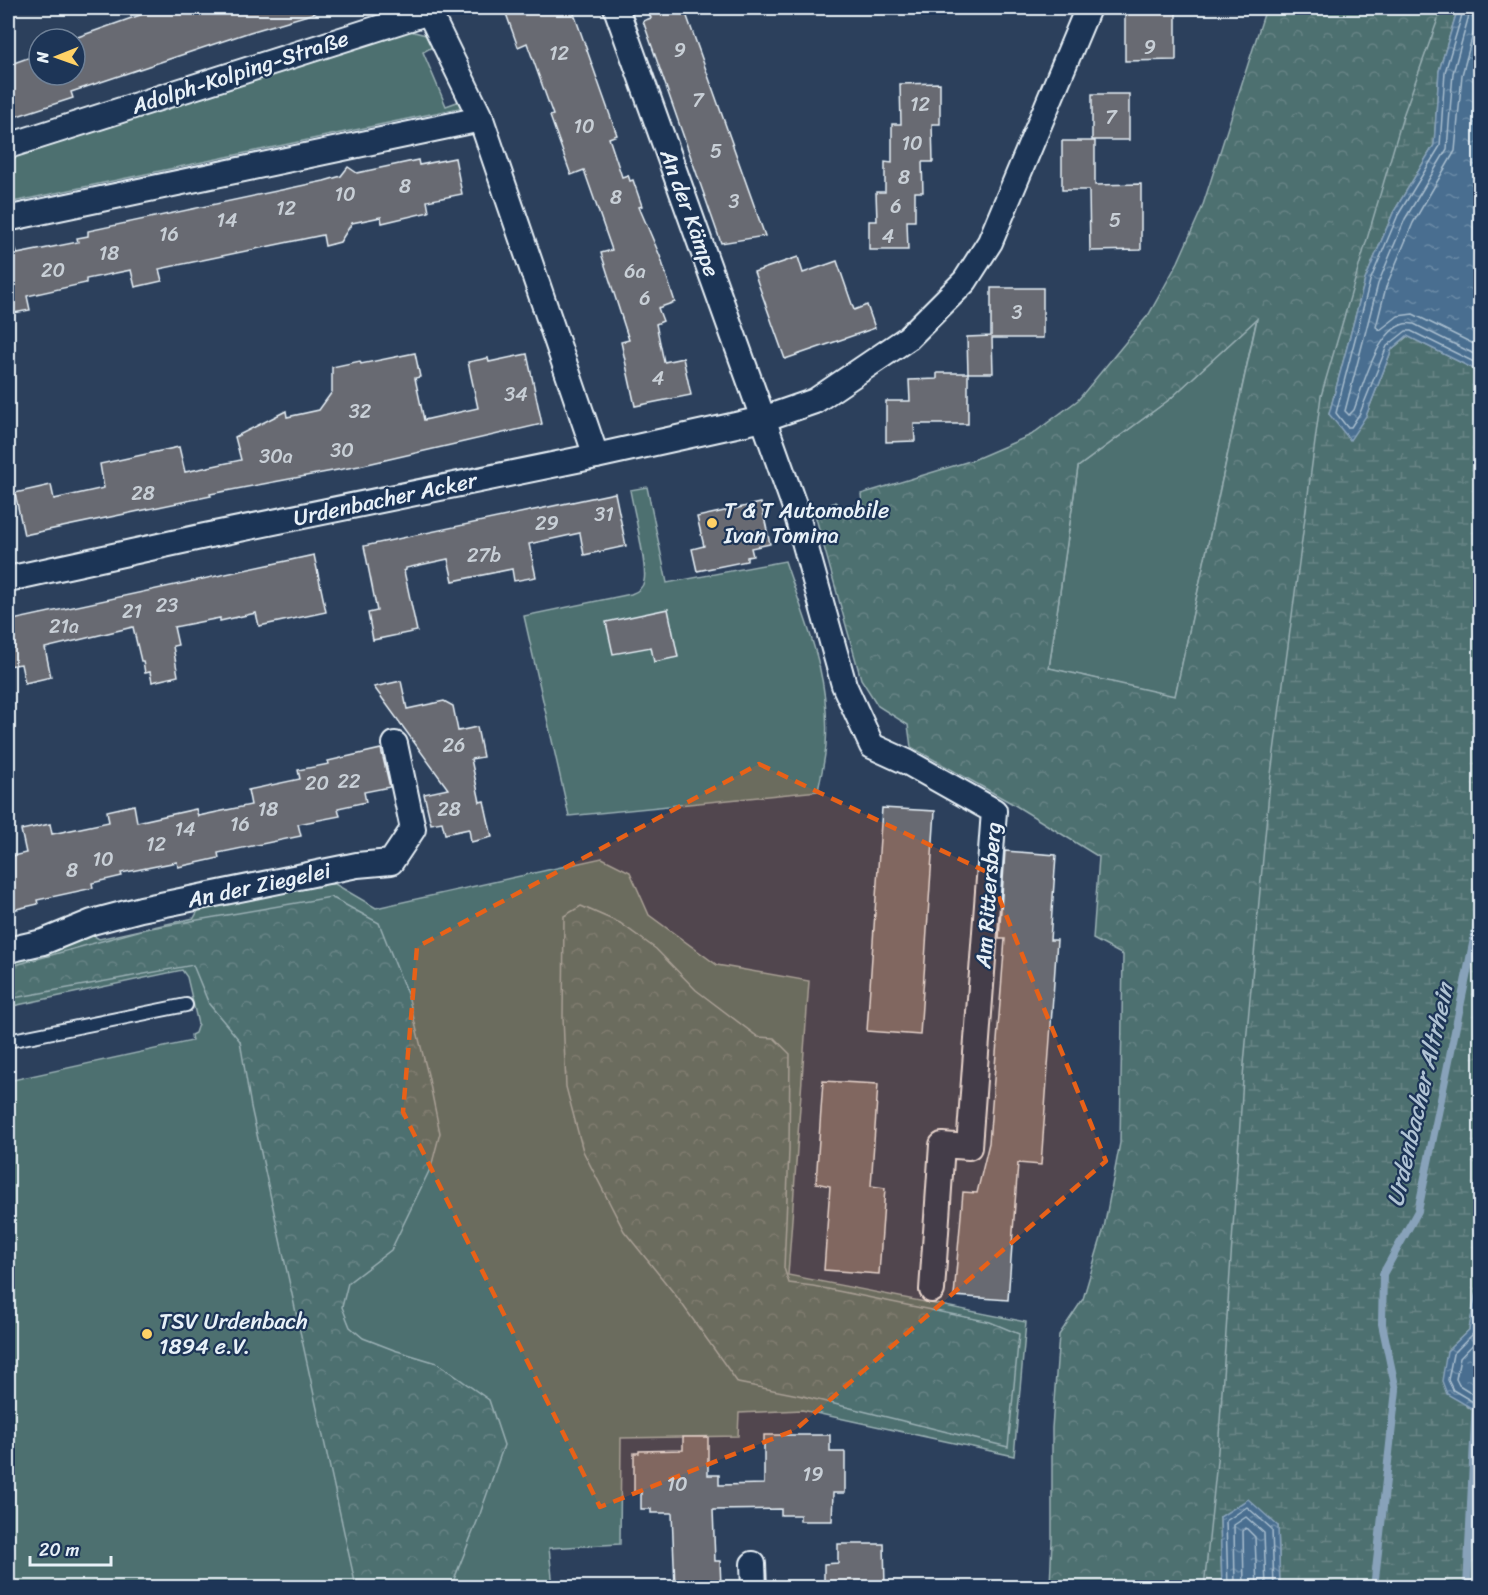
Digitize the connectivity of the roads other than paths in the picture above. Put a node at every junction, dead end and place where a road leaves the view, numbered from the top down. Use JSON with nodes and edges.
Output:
{"nodes":[{"id":1,"x":616,"y":8,"type":"edge"},
{"id":2,"x":1088,"y":8,"type":"edge"},
{"id":3,"x":481,"y":118,"type":"junction"},
{"id":4,"x":8,"y":146,"type":"edge"},
{"id":5,"x":8,"y":217,"type":"edge"},
{"id":6,"x":763,"y":419,"type":"junction"},
{"id":7,"x":596,"y":456,"type":"junction"},
{"id":8,"x":8,"y":579,"type":"edge"},
{"id":9,"x":395,"y":744,"type":"dead end"},
{"id":10,"x":8,"y":950,"type":"edge"},
{"id":11,"x":186,"y":1005,"type":"dead end"},
{"id":12,"x":8,"y":1041,"type":"edge"},
{"id":13,"x":932,"y":1290,"type":"dead end"}],
"edges":[{"from":1,"to":6,"type":"street","name":"An der Kämpe"},
{"from":2,"to":6,"type":"street","name":"Urdenbacher Acker"},
{"from":3,"to":4,"type":"street","name":"Adolph-Kolping-Straße"},
{"from":3,"to":5,"type":"street"},
{"from":3,"to":7,"type":"street","name":"Adolph-Kolping-Straße"},
{"from":6,"to":7,"type":"street","name":"Urdenbacher Acker"},
{"from":6,"to":13,"type":"street","name":"Am Rittersberg"},
{"from":7,"to":8,"type":"street","name":"Urdenbacher Acker"},
{"from":9,"to":10,"type":"street","name":"An der Ziegelei"},
{"from":11,"to":12,"type":"lane"}]}
